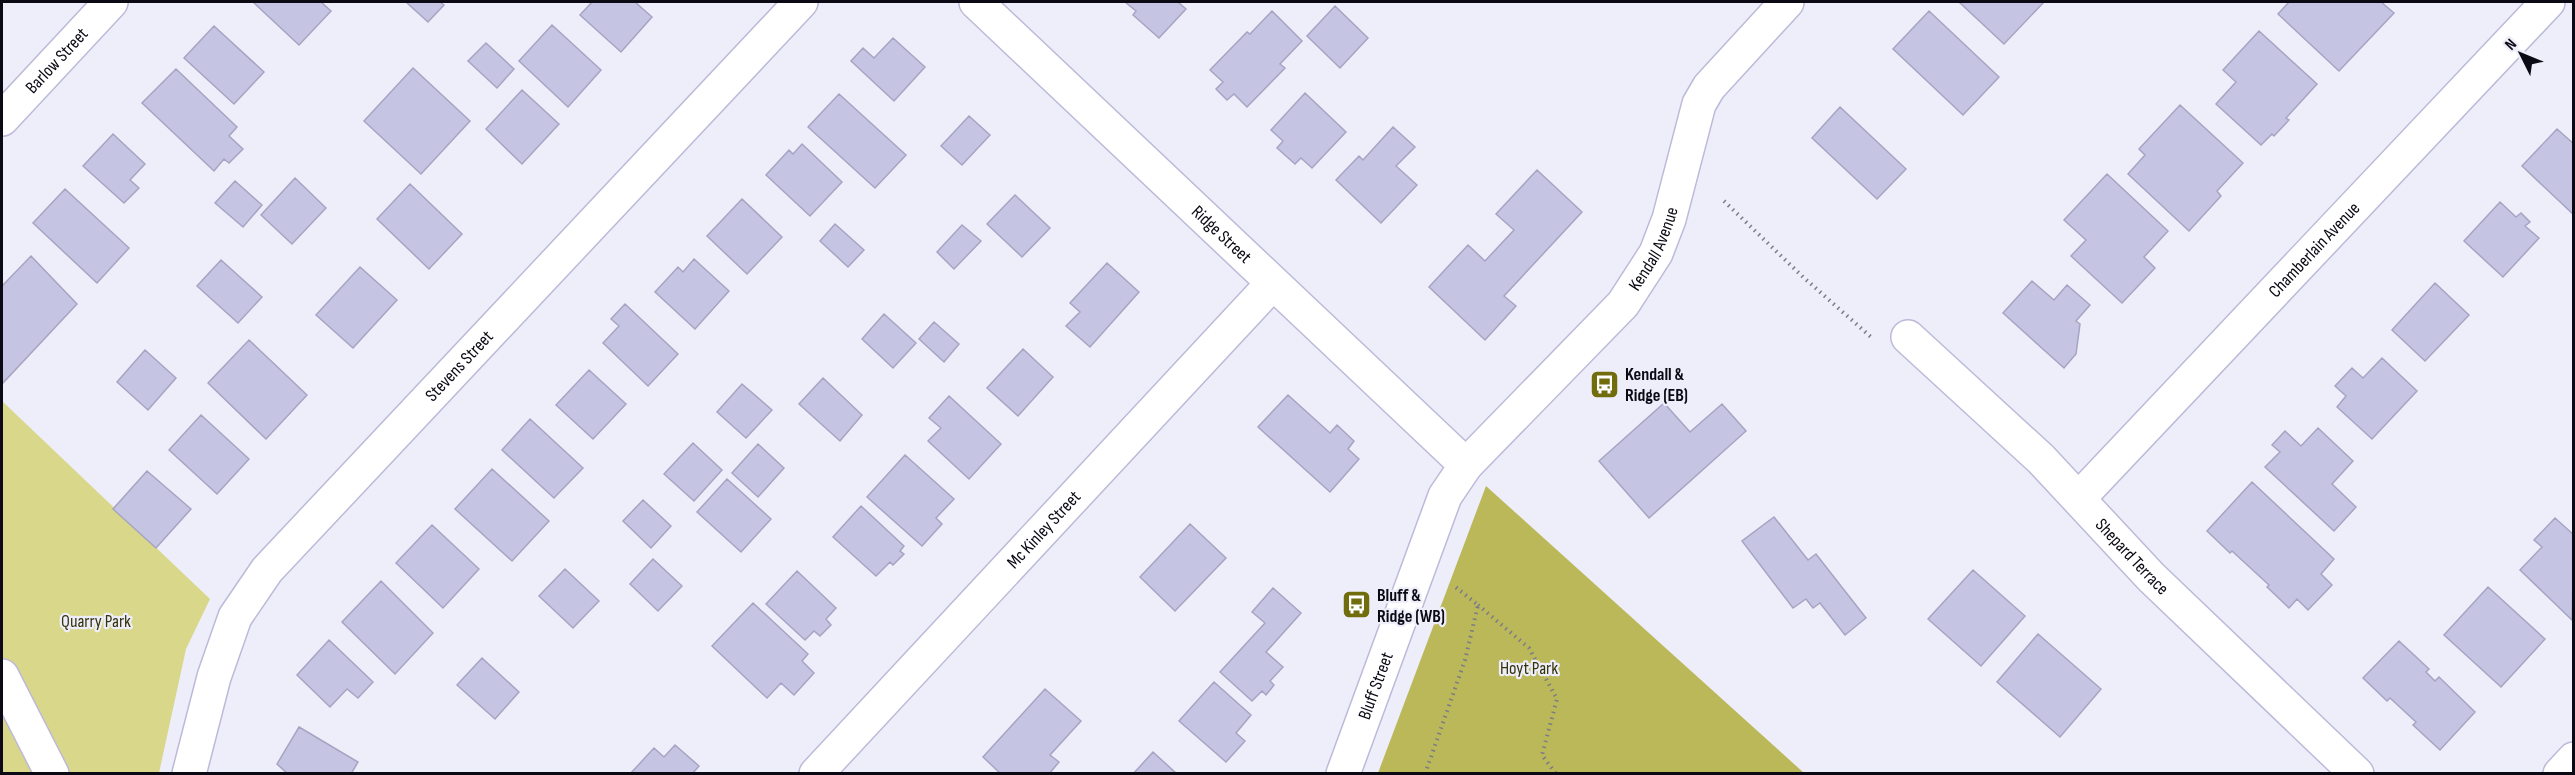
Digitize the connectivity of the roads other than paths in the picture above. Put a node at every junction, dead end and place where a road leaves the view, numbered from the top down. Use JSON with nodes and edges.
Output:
{"nodes":[{"id":1,"x":111,"y":2,"type":"edge"},
{"id":2,"x":801,"y":2,"type":"edge"},
{"id":3,"x":976,"y":2,"type":"edge"},
{"id":4,"x":1787,"y":2,"type":"edge"},
{"id":5,"x":2548,"y":2,"type":"edge"},
{"id":6,"x":2,"y":119,"type":"edge"},
{"id":7,"x":1272,"y":284,"type":"junction"},
{"id":8,"x":1908,"y":337,"type":"road end"},
{"id":9,"x":1466,"y":465,"type":"junction"},
{"id":10,"x":2079,"y":498,"type":"junction"},
{"id":11,"x":2,"y":676,"type":"edge"},
{"id":12,"x":2574,"y":759,"type":"edge"},
{"id":13,"x":52,"y":774,"type":"edge"},
{"id":14,"x":189,"y":774,"type":"edge"},
{"id":15,"x":816,"y":774,"type":"edge"},
{"id":16,"x":1343,"y":774,"type":"edge"},
{"id":17,"x":2357,"y":774,"type":"edge"},
{"id":18,"x":2560,"y":774,"type":"edge"}],
"edges":[{"from":1,"to":6,"type":"street","name":"Barlow Street"},
{"from":2,"to":14,"type":"street","name":"Stevens Street"},
{"from":3,"to":7,"type":"street","name":"Ridge Street"},
{"from":4,"to":9,"type":"street","name":"Kendall Avenue"},
{"from":5,"to":10,"type":"street","name":"Chamberlain Avenue"},
{"from":7,"to":9,"type":"street","name":"Ridge Street"},
{"from":7,"to":15,"type":"street","name":"Mc Kinley Street"},
{"from":8,"to":10,"type":"street","name":"Shepard Terrace"},
{"from":9,"to":16,"type":"street","name":"Bluff Street"},
{"from":10,"to":17,"type":"street","name":"Shepard Terrace"},
{"from":11,"to":13,"type":"street"},
{"from":12,"to":18,"type":"street"}]}
